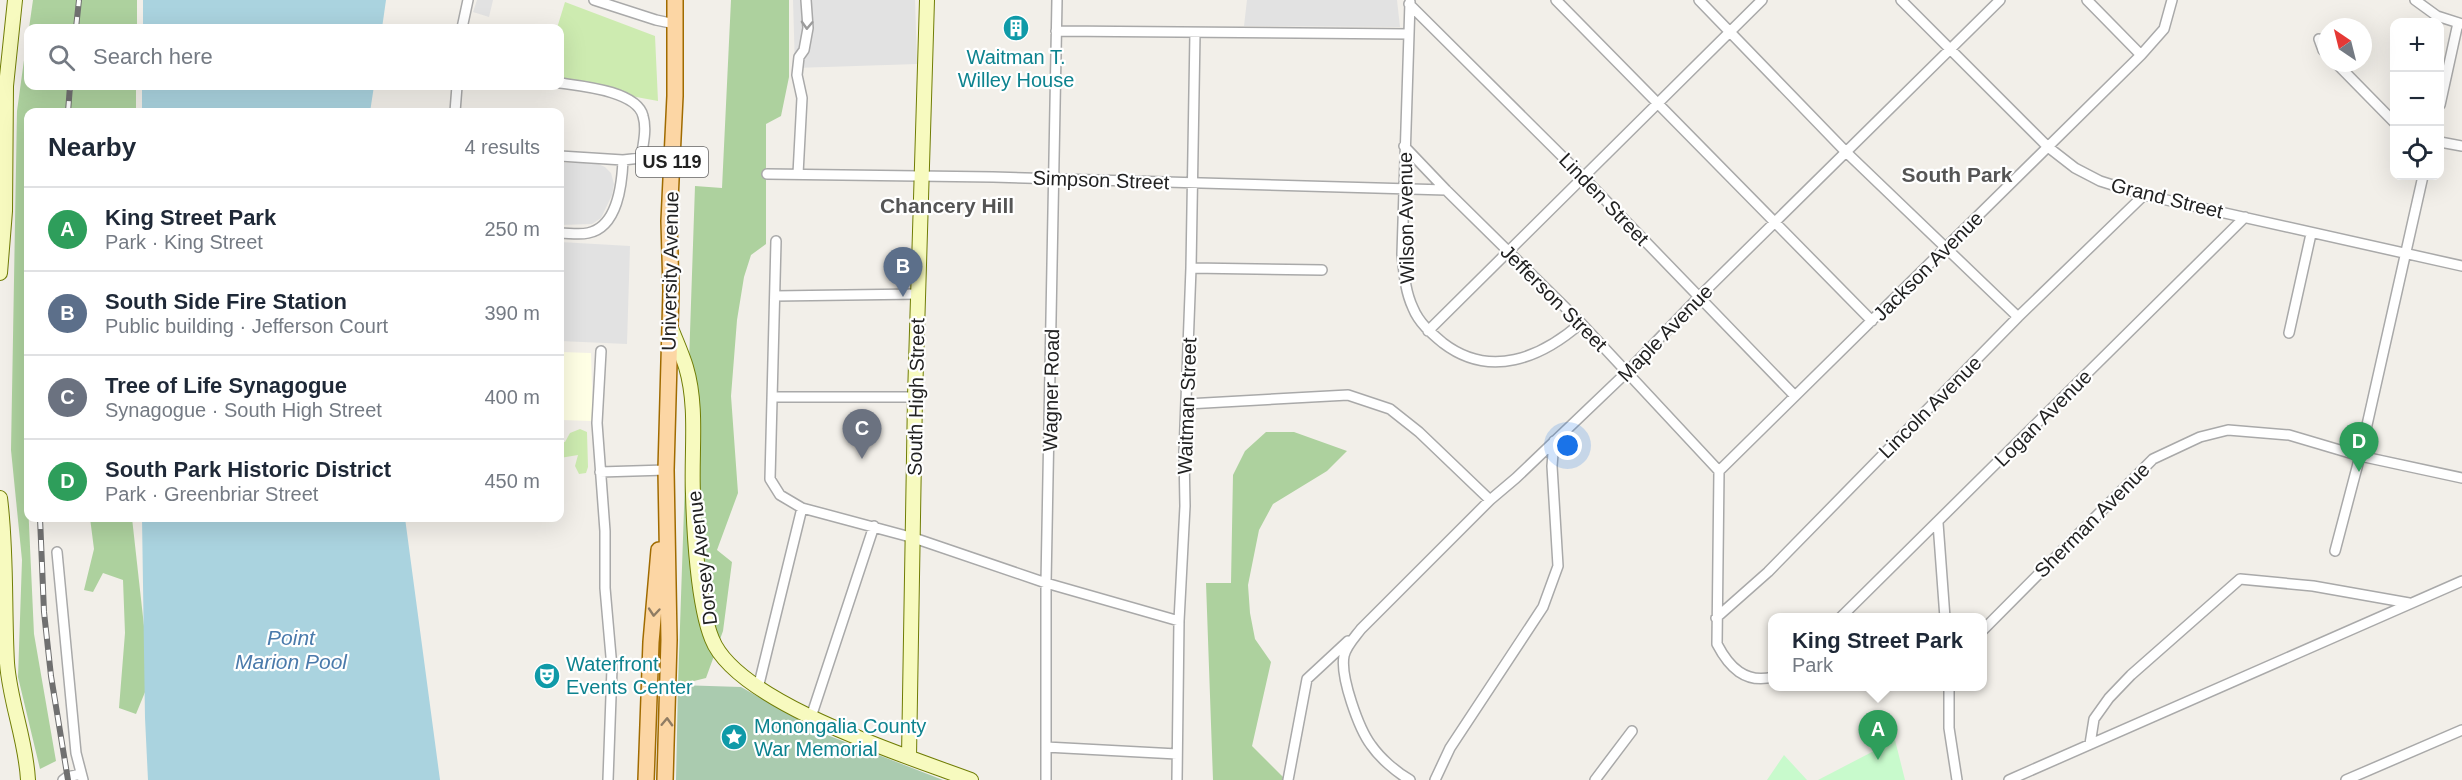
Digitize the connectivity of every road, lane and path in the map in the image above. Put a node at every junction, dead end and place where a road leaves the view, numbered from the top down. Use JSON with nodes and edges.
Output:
{"nodes":[{"id":1,"x":15,"y":0,"type":"edge"},
{"id":2,"x":468,"y":0,"type":"edge"},
{"id":3,"x":594,"y":0,"type":"edge"},
{"id":4,"x":675,"y":0,"type":"edge"},
{"id":5,"x":806,"y":0,"type":"edge"},
{"id":6,"x":927,"y":0,"type":"edge"},
{"id":7,"x":1057,"y":0,"type":"edge"},
{"id":8,"x":1556,"y":0,"type":"edge"},
{"id":9,"x":1699,"y":0,"type":"edge"},
{"id":10,"x":1762,"y":0,"type":"edge"},
{"id":11,"x":1901,"y":0,"type":"edge"},
{"id":12,"x":2000,"y":0,"type":"edge"},
{"id":13,"x":2087,"y":0,"type":"edge"},
{"id":14,"x":2172,"y":0,"type":"edge"},
{"id":15,"x":2415,"y":0,"type":"edge"},
{"id":16,"x":1410,"y":2,"type":"edge"},
{"id":17,"x":2460,"y":23,"type":"edge"},
{"id":18,"x":463,"y":24,"type":"edge"},
{"id":19,"x":675,"y":24,"type":"junction"},
{"id":20,"x":1056,"y":31,"type":"junction"},
{"id":21,"x":1730,"y":31,"type":"junction"},
{"id":22,"x":1195,"y":33,"type":"junction"},
{"id":23,"x":1409,"y":34,"type":"junction"},
{"id":24,"x":1950,"y":48,"type":"junction"},
{"id":25,"x":2142,"y":55,"type":"junction"},
{"id":26,"x":2345,"y":72,"type":"edge"},
{"id":27,"x":564,"y":84,"type":"edge"},
{"id":28,"x":2444,"y":85,"type":"edge"},
{"id":29,"x":457,"y":90,"type":"edge"},
{"id":30,"x":1660,"y":103,"type":"junction"},
{"id":31,"x":455,"y":108,"type":"edge"},
{"id":32,"x":2390,"y":118,"type":"edge"},
{"id":33,"x":2444,"y":143,"type":"edge"},
{"id":34,"x":1404,"y":146,"type":"junction"},
{"id":35,"x":2462,"y":146,"type":"edge"},
{"id":36,"x":2048,"y":147,"type":"junction"},
{"id":37,"x":1846,"y":152,"type":"junction"},
{"id":38,"x":564,"y":156,"type":"edge"},
{"id":39,"x":641,"y":158,"type":"junction"},
{"id":40,"x":623,"y":160,"type":"junction"},
{"id":41,"x":672,"y":162,"type":"junction"},
{"id":42,"x":767,"y":174,"type":"dead end"},
{"id":43,"x":798,"y":174,"type":"junction"},
{"id":44,"x":921,"y":176,"type":"junction"},
{"id":45,"x":1584,"y":178,"type":"junction"},
{"id":46,"x":1055,"y":179,"type":"junction"},
{"id":47,"x":2422,"y":180,"type":"edge"},
{"id":48,"x":1192,"y":182,"type":"junction"},
{"id":49,"x":1403,"y":189,"type":"junction"},
{"id":50,"x":1446,"y":190,"type":"junction"},
{"id":51,"x":2144,"y":195,"type":"junction"},
{"id":52,"x":2245,"y":217,"type":"junction"},
{"id":53,"x":1776,"y":222,"type":"junction"},
{"id":54,"x":564,"y":233,"type":"edge"},
{"id":55,"x":2311,"y":234,"type":"junction"},
{"id":56,"x":776,"y":241,"type":"dead end"},
{"id":57,"x":1946,"y":248,"type":"junction"},
{"id":58,"x":1509,"y":253,"type":"junction"},
{"id":59,"x":2404,"y":253,"type":"junction"},
{"id":60,"x":2462,"y":266,"type":"edge"},
{"id":61,"x":1191,"y":268,"type":"junction"},
{"id":62,"x":1322,"y":270,"type":"dead end"},
{"id":63,"x":0,"y":273,"type":"edge"},
{"id":64,"x":918,"y":294,"type":"junction"},
{"id":65,"x":775,"y":296,"type":"junction"},
{"id":66,"x":1699,"y":297,"type":"junction"},
{"id":67,"x":2018,"y":317,"type":"junction"},
{"id":68,"x":1872,"y":321,"type":"junction"},
{"id":69,"x":1581,"y":323,"type":"junction"},
{"id":70,"x":670,"y":324,"type":"junction"},
{"id":71,"x":1428,"y":331,"type":"junction"},
{"id":72,"x":2289,"y":333,"type":"dead end"},
{"id":73,"x":601,"y":351,"type":"dead end"},
{"id":74,"x":1627,"y":372,"type":"junction"},
{"id":75,"x":1795,"y":396,"type":"junction"},
{"id":76,"x":772,"y":397,"type":"junction"},
{"id":77,"x":915,"y":397,"type":"junction"},
{"id":78,"x":1187,"y":404,"type":"junction"},
{"id":79,"x":1554,"y":441,"type":"junction"},
{"id":80,"x":2360,"y":456,"type":"junction"},
{"id":81,"x":666,"y":470,"type":"junction"},
{"id":82,"x":1719,"y":471,"type":"junction"},
{"id":83,"x":600,"y":472,"type":"junction"},
{"id":84,"x":2462,"y":478,"type":"edge"},
{"id":85,"x":0,"y":498,"type":"edge"},
{"id":86,"x":1490,"y":500,"type":"junction"},
{"id":87,"x":801,"y":507,"type":"junction"},
{"id":88,"x":1938,"y":523,"type":"junction"},
{"id":89,"x":874,"y":526,"type":"junction"},
{"id":90,"x":914,"y":538,"type":"junction"},
{"id":91,"x":2335,"y":551,"type":"dead end"},
{"id":92,"x":57,"y":552,"type":"dead end"},
{"id":93,"x":2462,"y":581,"type":"edge"},
{"id":94,"x":1046,"y":583,"type":"junction"},
{"id":95,"x":2409,"y":603,"type":"junction"},
{"id":96,"x":1845,"y":613,"type":"edge"},
{"id":97,"x":1945,"y":613,"type":"edge"},
{"id":98,"x":1716,"y":618,"type":"junction"},
{"id":99,"x":1179,"y":621,"type":"junction"},
{"id":100,"x":1987,"y":626,"type":"edge"},
{"id":101,"x":1361,"y":629,"type":"junction"},
{"id":102,"x":1768,"y":677,"type":"edge"},
{"id":103,"x":758,"y":688,"type":"junction"},
{"id":104,"x":1949,"y":691,"type":"edge"},
{"id":105,"x":811,"y":717,"type":"junction"},
{"id":106,"x":2462,"y":730,"type":"edge"},
{"id":107,"x":1632,"y":731,"type":"dead end"},
{"id":108,"x":2090,"y":744,"type":"junction"},
{"id":109,"x":1046,"y":747,"type":"junction"},
{"id":110,"x":1177,"y":754,"type":"junction"},
{"id":111,"x":909,"y":757,"type":"junction"},
{"id":112,"x":82,"y":777,"type":"edge"},
{"id":113,"x":28,"y":780,"type":"edge"},
{"id":114,"x":63,"y":780,"type":"edge"},
{"id":115,"x":608,"y":780,"type":"edge"},
{"id":116,"x":646,"y":780,"type":"edge"},
{"id":117,"x":665,"y":780,"type":"edge"},
{"id":118,"x":971,"y":780,"type":"edge"},
{"id":119,"x":1046,"y":780,"type":"edge"},
{"id":120,"x":1177,"y":780,"type":"edge"},
{"id":121,"x":1288,"y":780,"type":"edge"},
{"id":122,"x":1410,"y":780,"type":"edge"},
{"id":123,"x":1435,"y":780,"type":"edge"},
{"id":124,"x":1595,"y":780,"type":"edge"},
{"id":125,"x":1957,"y":780,"type":"edge"},
{"id":126,"x":2009,"y":780,"type":"edge"},
{"id":127,"x":2346,"y":780,"type":"edge"}],
"edges":[{"from":1,"to":63,"type":"street"},
{"from":2,"to":18,"type":"street"},
{"from":3,"to":19,"type":"street"},
{"from":4,"to":19,"type":"main road","name":"University Avenue","number":"US 119"},
{"from":5,"to":43,"type":"street","one_way":true},
{"from":6,"to":44,"type":"street","name":"South High Street"},
{"from":7,"to":20,"type":"street","name":"Wagner Road"},
{"from":8,"to":30,"type":"street"},
{"from":9,"to":21,"type":"street"},
{"from":10,"to":21,"type":"street"},
{"from":11,"to":24,"type":"street","name":"Grand Street"},
{"from":12,"to":24,"type":"street","name":"Maple Avenue"},
{"from":13,"to":25,"type":"street"},
{"from":14,"to":25,"type":"street","name":"Jackson Avenue"},
{"from":15,"to":17,"type":"street"},
{"from":16,"to":23,"type":"street","name":"Wilson Avenue"},
{"from":16,"to":45,"type":"street","name":"Linden Street"},
{"from":17,"to":28,"type":"street"},
{"from":19,"to":41,"type":"main road","name":"University Avenue","number":"US 119"},
{"from":20,"to":22,"type":"street"},
{"from":20,"to":46,"type":"street","name":"Wagner Road"},
{"from":21,"to":30,"type":"street"},
{"from":21,"to":37,"type":"street"},
{"from":22,"to":23,"type":"street"},
{"from":22,"to":48,"type":"street","name":"Waitman Street"},
{"from":23,"to":34,"type":"street","name":"Wilson Avenue"},
{"from":24,"to":36,"type":"street","name":"Grand Street"},
{"from":24,"to":37,"type":"street","name":"Maple Avenue"},
{"from":25,"to":36,"type":"street","name":"Jackson Avenue"},
{"from":26,"to":32,"type":"street"},
{"from":27,"to":39,"type":"street"},
{"from":29,"to":31,"type":"street"},
{"from":30,"to":45,"type":"street"},
{"from":30,"to":53,"type":"street"},
{"from":33,"to":35,"type":"street"},
{"from":34,"to":49,"type":"street","name":"Wilson Avenue"},
{"from":34,"to":50,"type":"street","name":"Jefferson Street"},
{"from":36,"to":51,"type":"street","name":"Grand Street"},
{"from":36,"to":57,"type":"street","name":"Jackson Avenue"},
{"from":37,"to":53,"type":"street","name":"Maple Avenue"},
{"from":37,"to":57,"type":"street"},
{"from":38,"to":40,"type":"street"},
{"from":39,"to":40,"type":"street"},
{"from":39,"to":41,"type":"street"},
{"from":40,"to":54,"type":"street"},
{"from":41,"to":70,"type":"main road","name":"University Avenue","number":"US 119"},
{"from":42,"to":43,"type":"street","name":"Simpson Street"},
{"from":43,"to":44,"type":"street","name":"Simpson Street"},
{"from":44,"to":46,"type":"street","name":"Simpson Street"},
{"from":44,"to":64,"type":"street","name":"South High Street"},
{"from":45,"to":58,"type":"street"},
{"from":45,"to":66,"type":"street","name":"Linden Street"},
{"from":46,"to":48,"type":"street","name":"Simpson Street"},
{"from":46,"to":94,"type":"street","name":"Wagner Road"},
{"from":47,"to":59,"type":"street"},
{"from":48,"to":49,"type":"street","name":"Simpson Street"},
{"from":48,"to":61,"type":"street","name":"Waitman Street"},
{"from":49,"to":50,"type":"street"},
{"from":49,"to":71,"type":"street","name":"Wilson Avenue"},
{"from":50,"to":58,"type":"street","name":"Jefferson Street"},
{"from":51,"to":52,"type":"street","name":"Grand Street"},
{"from":51,"to":67,"type":"street","name":"Lincoln Avenue"},
{"from":52,"to":55,"type":"street","name":"Grand Street"},
{"from":52,"to":88,"type":"street","name":"Logan Avenue"},
{"from":53,"to":66,"type":"street","name":"Maple Avenue"},
{"from":53,"to":68,"type":"street"},
{"from":55,"to":59,"type":"street","name":"Grand Street"},
{"from":55,"to":72,"type":"street"},
{"from":56,"to":65,"type":"street"},
{"from":57,"to":67,"type":"street"},
{"from":57,"to":68,"type":"street","name":"Jackson Avenue"},
{"from":58,"to":69,"type":"street","name":"Jefferson Street"},
{"from":58,"to":71,"type":"street"},
{"from":59,"to":60,"type":"street","name":"Grand Street"},
{"from":59,"to":80,"type":"street"},
{"from":61,"to":62,"type":"street"},
{"from":61,"to":78,"type":"street","name":"Waitman Street"},
{"from":64,"to":65,"type":"street"},
{"from":64,"to":77,"type":"street","name":"South High Street"},
{"from":65,"to":76,"type":"street"},
{"from":66,"to":74,"type":"street","name":"Maple Avenue"},
{"from":66,"to":75,"type":"street","name":"Linden Street"},
{"from":67,"to":98,"type":"street","name":"Lincoln Avenue"},
{"from":68,"to":75,"type":"street","name":"Jackson Avenue"},
{"from":69,"to":71,"type":"street","name":"Wilson Avenue"},
{"from":69,"to":74,"type":"street","name":"Jefferson Street"},
{"from":70,"to":81,"type":"main road","name":"University Avenue","number":"US 119"},
{"from":70,"to":103,"type":"street","name":"Dorsey Avenue"},
{"from":73,"to":83,"type":"street"},
{"from":74,"to":79,"type":"street","name":"Maple Avenue"},
{"from":74,"to":82,"type":"street","name":"Jefferson Street"},
{"from":75,"to":82,"type":"street","name":"Jackson Avenue"},
{"from":76,"to":77,"type":"street"},
{"from":76,"to":87,"type":"street"},
{"from":77,"to":90,"type":"street","name":"South High Street"},
{"from":78,"to":86,"type":"street"},
{"from":78,"to":99,"type":"street","name":"Waitman Street"},
{"from":79,"to":86,"type":"street","name":"Maple Avenue"},
{"from":79,"to":123,"type":"street"},
{"from":80,"to":84,"type":"street","name":"Sherman Avenue"},
{"from":80,"to":91,"type":"street"},
{"from":80,"to":100,"type":"street","name":"Sherman Avenue"},
{"from":81,"to":83,"type":"street"},
{"from":81,"to":116,"type":"main road","name":"University Avenue","number":"US 119","one_way":true},
{"from":117,"to":81,"type":"main road","name":"University Avenue","number":"US 119","one_way":true},
{"from":82,"to":98,"type":"street"},
{"from":83,"to":115,"type":"street"},
{"from":85,"to":113,"type":"street"},
{"from":86,"to":101,"type":"street","name":"Maple Avenue"},
{"from":87,"to":89,"type":"street"},
{"from":87,"to":103,"type":"street"},
{"from":88,"to":96,"type":"street","name":"Logan Avenue"},
{"from":88,"to":97,"type":"street"},
{"from":89,"to":90,"type":"street"},
{"from":89,"to":105,"type":"street"},
{"from":90,"to":94,"type":"street"},
{"from":90,"to":111,"type":"street","name":"South High Street"},
{"from":92,"to":112,"type":"street"},
{"from":93,"to":95,"type":"street"},
{"from":94,"to":99,"type":"street"},
{"from":94,"to":109,"type":"street","name":"Wagner Road"},
{"from":95,"to":108,"type":"street"},
{"from":95,"to":108,"type":"street"},
{"from":98,"to":102,"type":"street"},
{"from":99,"to":110,"type":"street","name":"Waitman Street"},
{"from":101,"to":121,"type":"street"},
{"from":101,"to":122,"type":"street","name":"Maple Avenue"},
{"from":103,"to":105,"type":"street","name":"Dorsey Avenue"},
{"from":104,"to":125,"type":"street"},
{"from":105,"to":111,"type":"street","name":"Dorsey Avenue"},
{"from":106,"to":127,"type":"street"},
{"from":107,"to":124,"type":"street"},
{"from":108,"to":126,"type":"street"},
{"from":109,"to":110,"type":"street"},
{"from":109,"to":119,"type":"street","name":"Wagner Road"},
{"from":110,"to":120,"type":"street","name":"Waitman Street"},
{"from":111,"to":118,"type":"street","name":"Dorsey Avenue"},
{"from":112,"to":114,"type":"street"}]}
